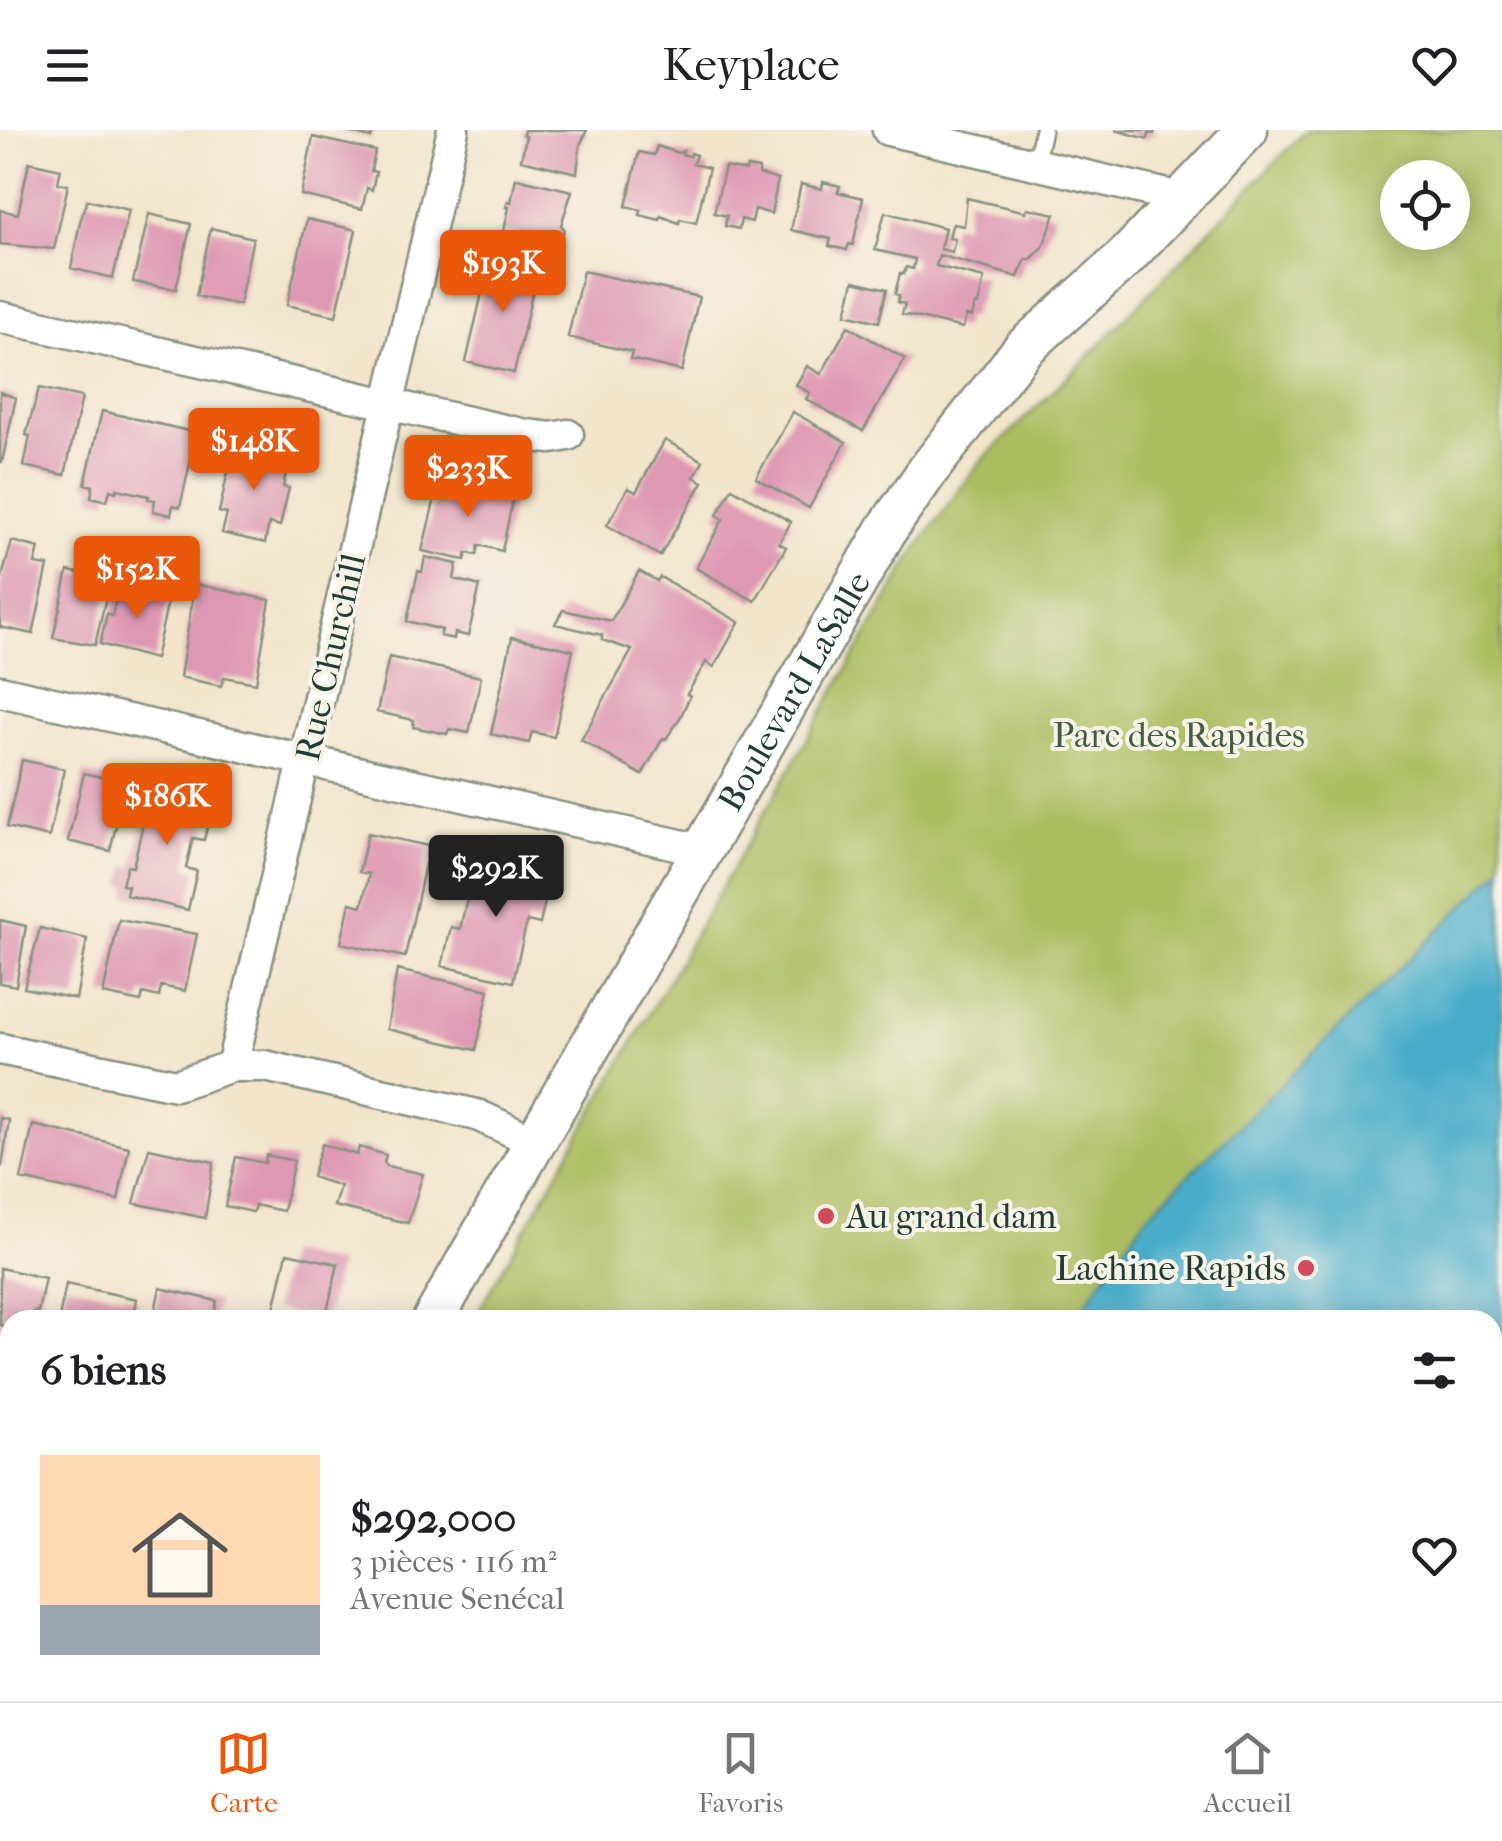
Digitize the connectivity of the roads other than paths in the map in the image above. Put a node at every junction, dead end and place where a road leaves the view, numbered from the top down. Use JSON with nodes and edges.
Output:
{"nodes":[{"id":1,"x":453,"y":130,"type":"edge"},
{"id":2,"x":888,"y":130,"type":"edge"},
{"id":3,"x":1043,"y":130,"type":"edge"},
{"id":4,"x":1247,"y":130,"type":"edge"},
{"id":5,"x":1035,"y":164,"type":"junction"},
{"id":6,"x":1181,"y":198,"type":"junction"},
{"id":7,"x":0,"y":318,"type":"edge"},
{"id":8,"x":388,"y":405,"type":"junction"},
{"id":9,"x":568,"y":435,"type":"dead end"},
{"id":10,"x":0,"y":691,"type":"edge"},
{"id":11,"x":306,"y":760,"type":"junction"},
{"id":12,"x":702,"y":850,"type":"junction"},
{"id":13,"x":0,"y":1049,"type":"edge"},
{"id":14,"x":232,"y":1066,"type":"junction"},
{"id":15,"x":536,"y":1142,"type":"junction"},
{"id":16,"x":439,"y":1310,"type":"edge"}],
"edges":[{"from":1,"to":8,"type":"street","name":"Rue Churchill"},
{"from":2,"to":5,"type":"street"},
{"from":3,"to":5,"type":"lane"},
{"from":4,"to":6,"type":"main road","name":"Boulevard LaSalle"},
{"from":5,"to":6,"type":"street"},
{"from":6,"to":12,"type":"main road","name":"Boulevard LaSalle"},
{"from":7,"to":8,"type":"street"},
{"from":8,"to":9,"type":"street"},
{"from":8,"to":11,"type":"street","name":"Rue Churchill"},
{"from":10,"to":11,"type":"street"},
{"from":11,"to":12,"type":"street"},
{"from":11,"to":14,"type":"street","name":"Rue Churchill"},
{"from":12,"to":15,"type":"main road","name":"Boulevard LaSalle"},
{"from":13,"to":14,"type":"street"},
{"from":14,"to":15,"type":"street"},
{"from":15,"to":16,"type":"main road","name":"Boulevard LaSalle"}]}
